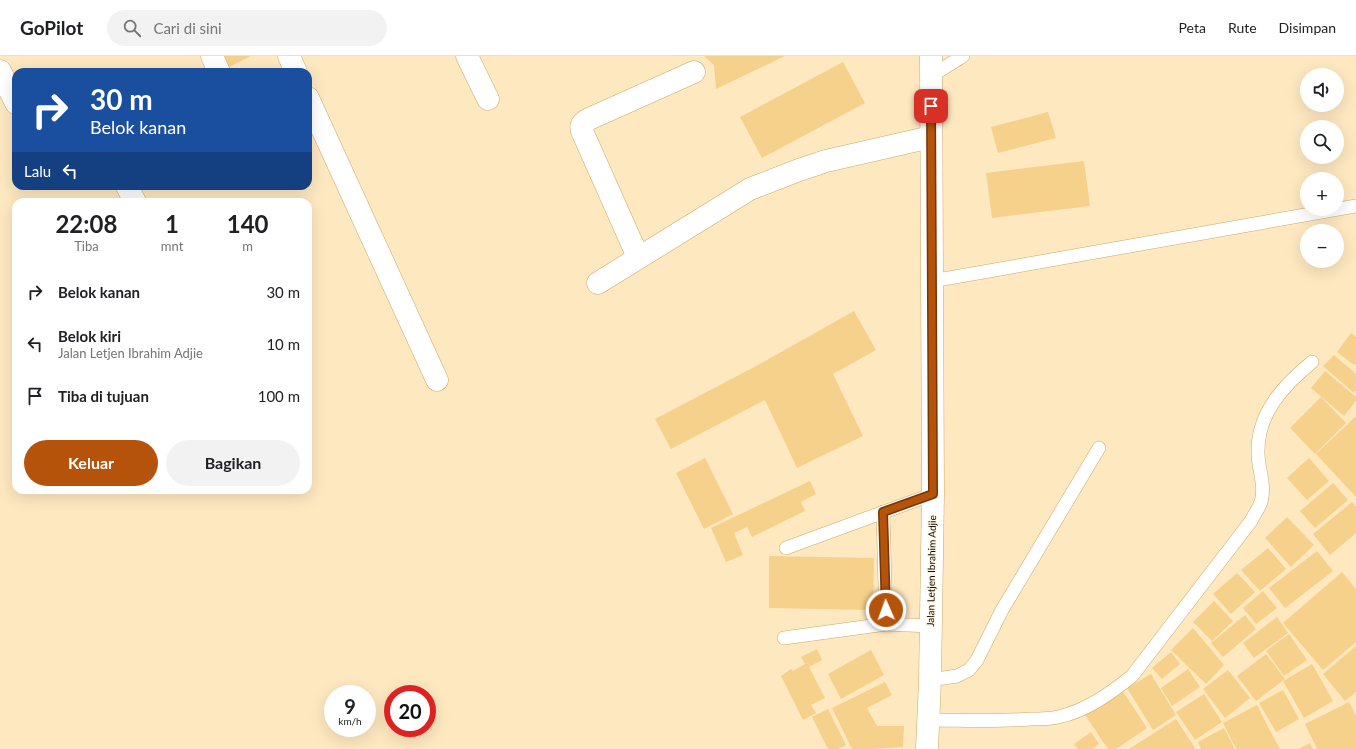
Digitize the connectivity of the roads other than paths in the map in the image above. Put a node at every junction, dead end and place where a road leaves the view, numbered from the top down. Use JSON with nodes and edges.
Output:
{"nodes":[{"id":1,"x":212,"y":56,"type":"edge"},
{"id":2,"x":289,"y":56,"type":"edge"},
{"id":3,"x":467,"y":56,"type":"edge"},
{"id":4,"x":964,"y":56,"type":"edge"},
{"id":5,"x":931,"y":66,"type":"edge"},
{"id":6,"x":217,"y":68,"type":"edge"},
{"id":7,"x":294,"y":68,"type":"edge"},
{"id":8,"x":0,"y":71,"type":"edge"},
{"id":9,"x":694,"y":72,"type":"dead end"},
{"id":10,"x":12,"y":95,"type":"edge"},
{"id":11,"x":488,"y":99,"type":"dead end"},
{"id":12,"x":312,"y":107,"type":"edge"},
{"id":13,"x":931,"y":137,"type":"junction"},
{"id":14,"x":1356,"y":206,"type":"edge"},
{"id":15,"x":638,"y":257,"type":"junction"},
{"id":16,"x":932,"y":281,"type":"junction"},
{"id":17,"x":598,"y":283,"type":"dead end"},
{"id":18,"x":1312,"y":362,"type":"dead end"},
{"id":19,"x":437,"y":380,"type":"dead end"},
{"id":20,"x":1099,"y":448,"type":"dead end"},
{"id":21,"x":933,"y":494,"type":"junction"},
{"id":22,"x":883,"y":512,"type":"junction"},
{"id":23,"x":786,"y":548,"type":"dead end"},
{"id":24,"x":886,"y":624,"type":"junction"},
{"id":25,"x":931,"y":626,"type":"junction"},
{"id":26,"x":784,"y":638,"type":"dead end"},
{"id":27,"x":930,"y":680,"type":"junction"},
{"id":28,"x":928,"y":720,"type":"junction"},
{"id":29,"x":927,"y":749,"type":"edge"}],
"edges":[{"from":1,"to":6,"type":"street"},
{"from":2,"to":7,"type":"street"},
{"from":3,"to":11,"type":"street"},
{"from":4,"to":5,"type":"lane"},
{"from":5,"to":13,"type":"street","name":"Jalan Letjen Ibrahim Adjie"},
{"from":8,"to":10,"type":"street"},
{"from":9,"to":15,"type":"street"},
{"from":12,"to":19,"type":"street"},
{"from":13,"to":15,"type":"street"},
{"from":13,"to":16,"type":"street","name":"Jalan Letjen Ibrahim Adjie"},
{"from":14,"to":16,"type":"lane"},
{"from":15,"to":17,"type":"street"},
{"from":16,"to":21,"type":"street","name":"Jalan Letjen Ibrahim Adjie"},
{"from":18,"to":28,"type":"lane"},
{"from":20,"to":27,"type":"lane"},
{"from":21,"to":22,"type":"lane"},
{"from":21,"to":25,"type":"street","name":"Jalan Letjen Ibrahim Adjie"},
{"from":22,"to":23,"type":"lane"},
{"from":22,"to":24,"type":"lane"},
{"from":24,"to":25,"type":"lane"},
{"from":24,"to":26,"type":"lane"},
{"from":25,"to":27,"type":"street","name":"Jalan Letjen Ibrahim Adjie"},
{"from":27,"to":28,"type":"street","name":"Jalan Letjen Ibrahim Adjie"},
{"from":28,"to":29,"type":"street","name":"Jalan Letjen Ibrahim Adjie"}]}
